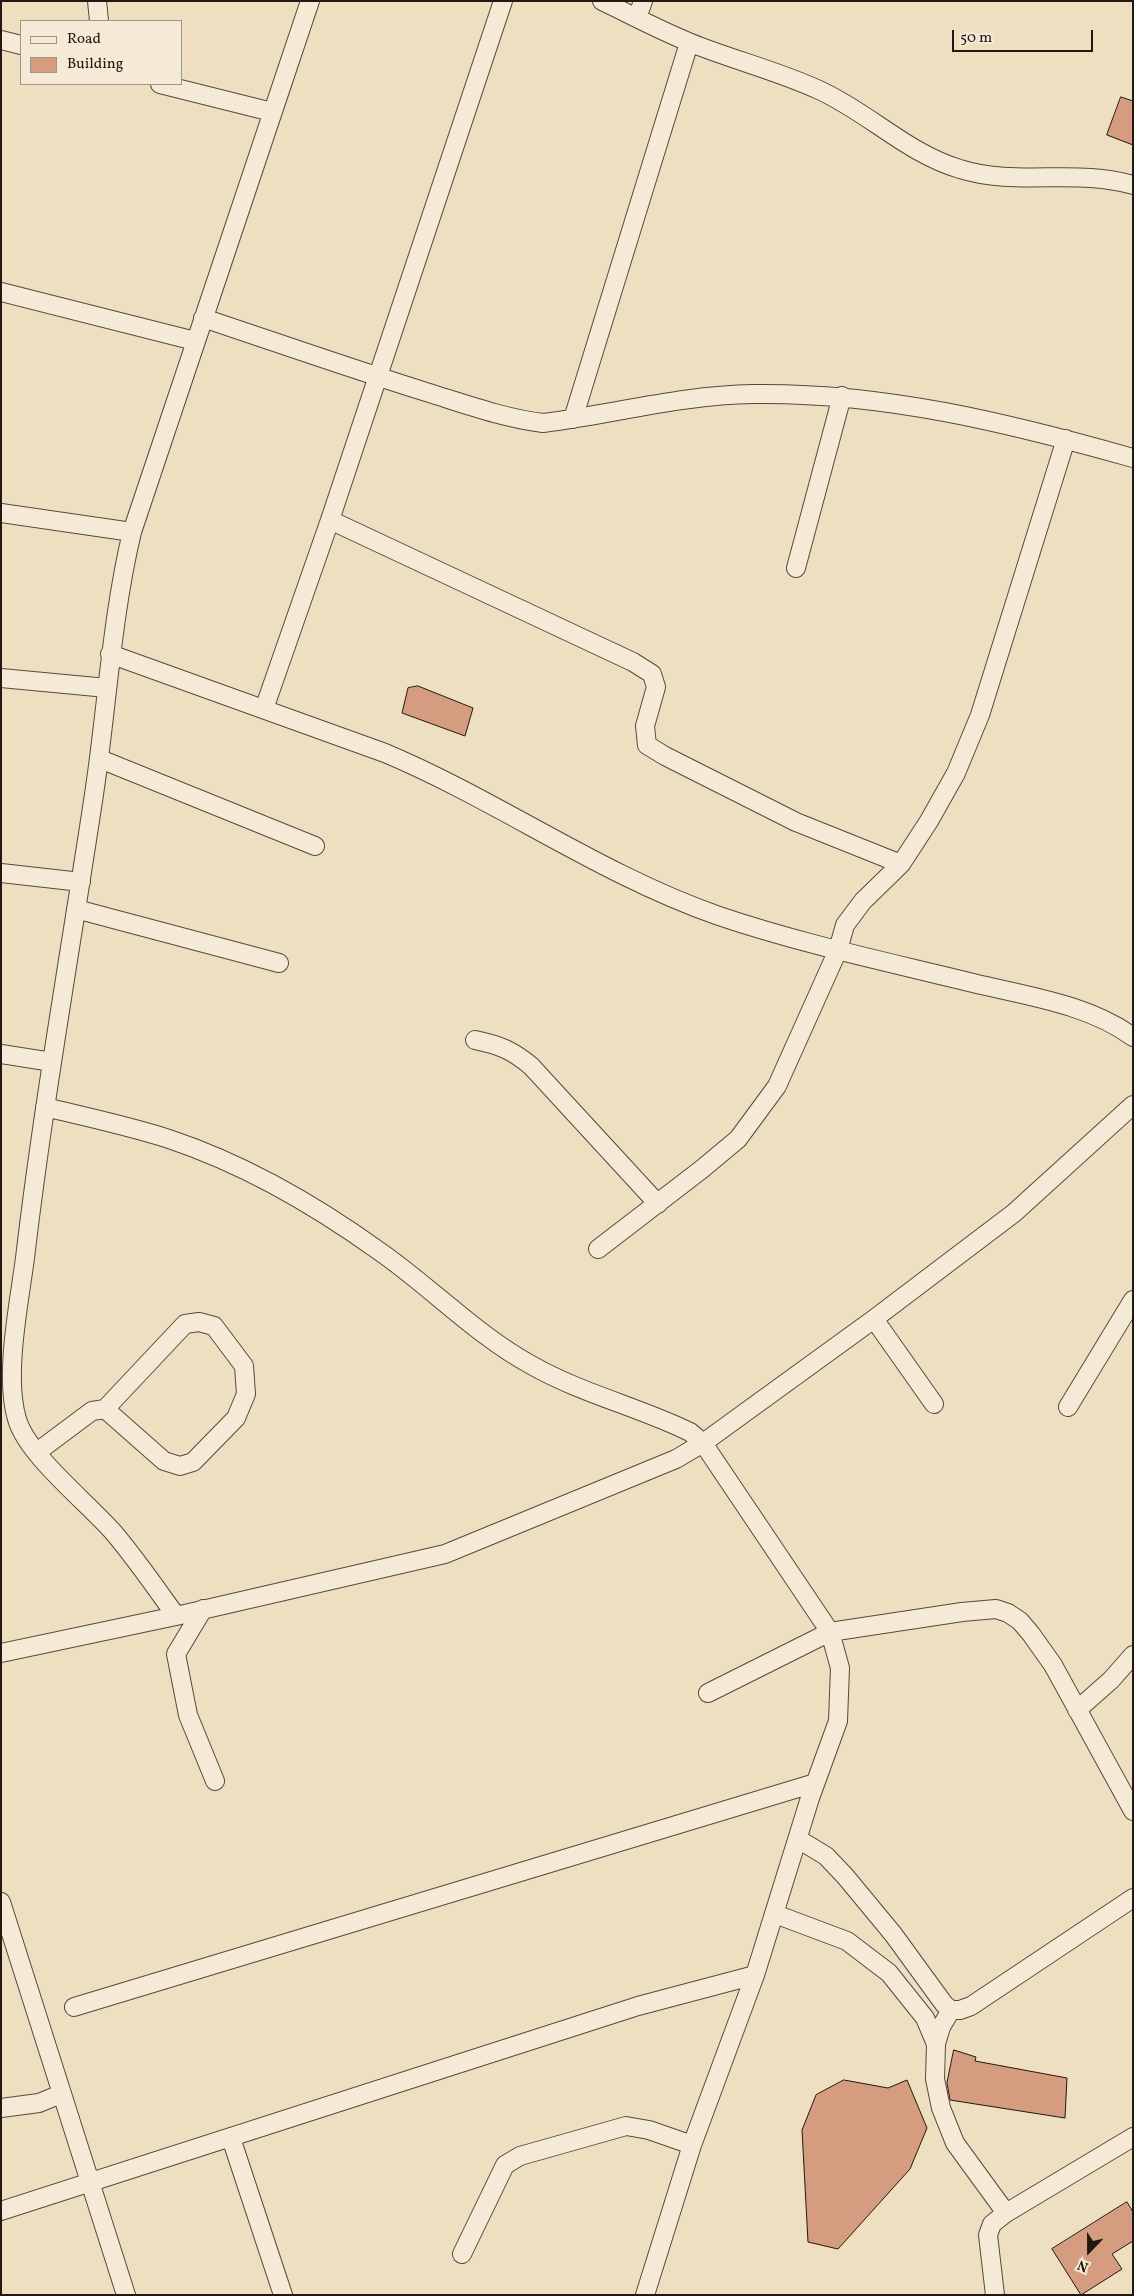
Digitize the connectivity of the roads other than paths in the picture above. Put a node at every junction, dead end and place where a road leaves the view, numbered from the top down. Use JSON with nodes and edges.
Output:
{"nodes":[{"id":1,"x":97,"y":1,"type":"edge"},
{"id":2,"x":310,"y":1,"type":"edge"},
{"id":3,"x":503,"y":1,"type":"edge"},
{"id":4,"x":602,"y":1,"type":"edge"},
{"id":5,"x":643,"y":1,"type":"edge"},
{"id":6,"x":637,"y":18,"type":"junction"},
{"id":7,"x":100,"y":20,"type":"edge"},
{"id":8,"x":1,"y":40,"type":"edge"},
{"id":9,"x":690,"y":43,"type":"junction"},
{"id":10,"x":20,"y":45,"type":"edge"},
{"id":11,"x":164,"y":85,"type":"edge"},
{"id":12,"x":272,"y":112,"type":"junction"},
{"id":13,"x":1133,"y":184,"type":"edge"},
{"id":14,"x":1,"y":292,"type":"edge"},
{"id":15,"x":203,"y":318,"type":"junction"},
{"id":16,"x":195,"y":341,"type":"junction"},
{"id":17,"x":379,"y":377,"type":"junction"},
{"id":18,"x":842,"y":396,"type":"junction"},
{"id":19,"x":573,"y":420,"type":"junction"},
{"id":20,"x":1066,"y":439,"type":"junction"},
{"id":21,"x":1133,"y":458,"type":"edge"},
{"id":22,"x":1,"y":513,"type":"edge"},
{"id":23,"x":330,"y":520,"type":"junction"},
{"id":24,"x":132,"y":532,"type":"junction"},
{"id":25,"x":796,"y":568,"type":"dead end"},
{"id":26,"x":110,"y":654,"type":"junction"},
{"id":27,"x":1,"y":678,"type":"edge"},
{"id":28,"x":107,"y":688,"type":"junction"},
{"id":29,"x":264,"y":709,"type":"junction"},
{"id":30,"x":100,"y":759,"type":"junction"},
{"id":31,"x":315,"y":846,"type":"dead end"},
{"id":32,"x":901,"y":864,"type":"junction"},
{"id":33,"x":1,"y":873,"type":"edge"},
{"id":34,"x":80,"y":882,"type":"junction"},
{"id":35,"x":76,"y":909,"type":"junction"},
{"id":36,"x":838,"y":950,"type":"junction"},
{"id":37,"x":279,"y":963,"type":"dead end"},
{"id":38,"x":1133,"y":1037,"type":"edge"},
{"id":39,"x":475,"y":1040,"type":"dead end"},
{"id":40,"x":1,"y":1054,"type":"edge"},
{"id":41,"x":52,"y":1062,"type":"junction"},
{"id":42,"x":1133,"y":1105,"type":"edge"},
{"id":43,"x":45,"y":1106,"type":"junction"},
{"id":44,"x":658,"y":1204,"type":"junction"},
{"id":45,"x":598,"y":1249,"type":"dead end"},
{"id":46,"x":1133,"y":1300,"type":"edge"},
{"id":47,"x":874,"y":1319,"type":"junction"},
{"id":48,"x":934,"y":1404,"type":"dead end"},
{"id":49,"x":1068,"y":1407,"type":"dead end"},
{"id":50,"x":104,"y":1409,"type":"junction"},
{"id":51,"x":703,"y":1443,"type":"junction"},
{"id":52,"x":37,"y":1452,"type":"junction"},
{"id":53,"x":203,"y":1609,"type":"junction"},
{"id":54,"x":176,"y":1616,"type":"junction"},
{"id":55,"x":830,"y":1632,"type":"junction"},
{"id":56,"x":1,"y":1654,"type":"edge"},
{"id":57,"x":1133,"y":1654,"type":"edge"},
{"id":58,"x":708,"y":1693,"type":"dead end"},
{"id":59,"x":1077,"y":1710,"type":"junction"},
{"id":60,"x":214,"y":1782,"type":"dead end"},
{"id":61,"x":815,"y":1783,"type":"junction"},
{"id":62,"x":1133,"y":1811,"type":"edge"},
{"id":63,"x":798,"y":1840,"type":"junction"},
{"id":64,"x":1133,"y":1898,"type":"edge"},
{"id":65,"x":1,"y":1902,"type":"edge"},
{"id":66,"x":775,"y":1914,"type":"junction"},
{"id":67,"x":755,"y":1975,"type":"junction"},
{"id":68,"x":74,"y":2007,"type":"dead end"},
{"id":69,"x":951,"y":2010,"type":"junction"},
{"id":70,"x":936,"y":2044,"type":"junction"},
{"id":71,"x":61,"y":2094,"type":"junction"},
{"id":72,"x":1,"y":2108,"type":"edge"},
{"id":73,"x":1133,"y":2137,"type":"edge"},
{"id":74,"x":231,"y":2138,"type":"junction"},
{"id":75,"x":692,"y":2145,"type":"junction"},
{"id":76,"x":89,"y":2182,"type":"junction"},
{"id":77,"x":1,"y":2211,"type":"edge"},
{"id":78,"x":1006,"y":2213,"type":"junction"},
{"id":79,"x":462,"y":2254,"type":"dead end"},
{"id":80,"x":126,"y":2295,"type":"edge"},
{"id":81,"x":283,"y":2295,"type":"edge"},
{"id":82,"x":645,"y":2295,"type":"edge"},
{"id":83,"x":995,"y":2295,"type":"edge"}],
"edges":[{"from":1,"to":7,"type":"street"},
{"from":2,"to":12,"type":"street"},
{"from":3,"to":17,"type":"street"},
{"from":4,"to":6,"type":"street"},
{"from":5,"to":6,"type":"street"},
{"from":6,"to":9,"type":"street"},
{"from":8,"to":10,"type":"street"},
{"from":9,"to":13,"type":"street"},
{"from":9,"to":19,"type":"street"},
{"from":11,"to":12,"type":"street"},
{"from":12,"to":15,"type":"street"},
{"from":14,"to":16,"type":"street"},
{"from":15,"to":16,"type":"street"},
{"from":15,"to":17,"type":"street"},
{"from":16,"to":24,"type":"street"},
{"from":17,"to":19,"type":"street"},
{"from":17,"to":23,"type":"street"},
{"from":18,"to":19,"type":"street"},
{"from":18,"to":20,"type":"street"},
{"from":18,"to":25,"type":"street"},
{"from":20,"to":21,"type":"street"},
{"from":20,"to":32,"type":"street"},
{"from":22,"to":24,"type":"street"},
{"from":23,"to":29,"type":"street"},
{"from":23,"to":32,"type":"street"},
{"from":24,"to":26,"type":"street"},
{"from":26,"to":28,"type":"street"},
{"from":26,"to":29,"type":"street"},
{"from":27,"to":28,"type":"street"},
{"from":28,"to":30,"type":"street"},
{"from":29,"to":36,"type":"street"},
{"from":30,"to":31,"type":"street"},
{"from":30,"to":34,"type":"street"},
{"from":32,"to":36,"type":"street"},
{"from":33,"to":34,"type":"street"},
{"from":34,"to":35,"type":"street"},
{"from":35,"to":37,"type":"street"},
{"from":35,"to":41,"type":"street"},
{"from":36,"to":38,"type":"street"},
{"from":36,"to":44,"type":"street"},
{"from":39,"to":44,"type":"street"},
{"from":40,"to":41,"type":"street"},
{"from":41,"to":43,"type":"street"},
{"from":42,"to":47,"type":"street"},
{"from":43,"to":51,"type":"street"},
{"from":43,"to":52,"type":"street"},
{"from":44,"to":45,"type":"street"},
{"from":46,"to":49,"type":"street"},
{"from":47,"to":48,"type":"street"},
{"from":47,"to":51,"type":"street"},
{"from":50,"to":50,"type":"street"},
{"from":50,"to":52,"type":"street"},
{"from":51,"to":53,"type":"street"},
{"from":51,"to":55,"type":"street"},
{"from":52,"to":54,"type":"street"},
{"from":53,"to":54,"type":"street"},
{"from":53,"to":60,"type":"street"},
{"from":54,"to":56,"type":"street"},
{"from":55,"to":58,"type":"street"},
{"from":55,"to":59,"type":"street"},
{"from":55,"to":61,"type":"street"},
{"from":57,"to":59,"type":"street"},
{"from":59,"to":62,"type":"street"},
{"from":61,"to":63,"type":"street"},
{"from":61,"to":68,"type":"street"},
{"from":63,"to":66,"type":"street"},
{"from":63,"to":69,"type":"street"},
{"from":64,"to":69,"type":"street"},
{"from":65,"to":71,"type":"street"},
{"from":66,"to":67,"type":"street"},
{"from":66,"to":70,"type":"street"},
{"from":67,"to":74,"type":"street"},
{"from":67,"to":75,"type":"street"},
{"from":69,"to":70,"type":"street"},
{"from":70,"to":78,"type":"street"},
{"from":71,"to":72,"type":"street"},
{"from":71,"to":76,"type":"street"},
{"from":73,"to":78,"type":"street"},
{"from":74,"to":76,"type":"street"},
{"from":74,"to":81,"type":"street"},
{"from":75,"to":79,"type":"street"},
{"from":75,"to":82,"type":"street"},
{"from":76,"to":77,"type":"street"},
{"from":76,"to":80,"type":"street"},
{"from":78,"to":83,"type":"street"}]}
